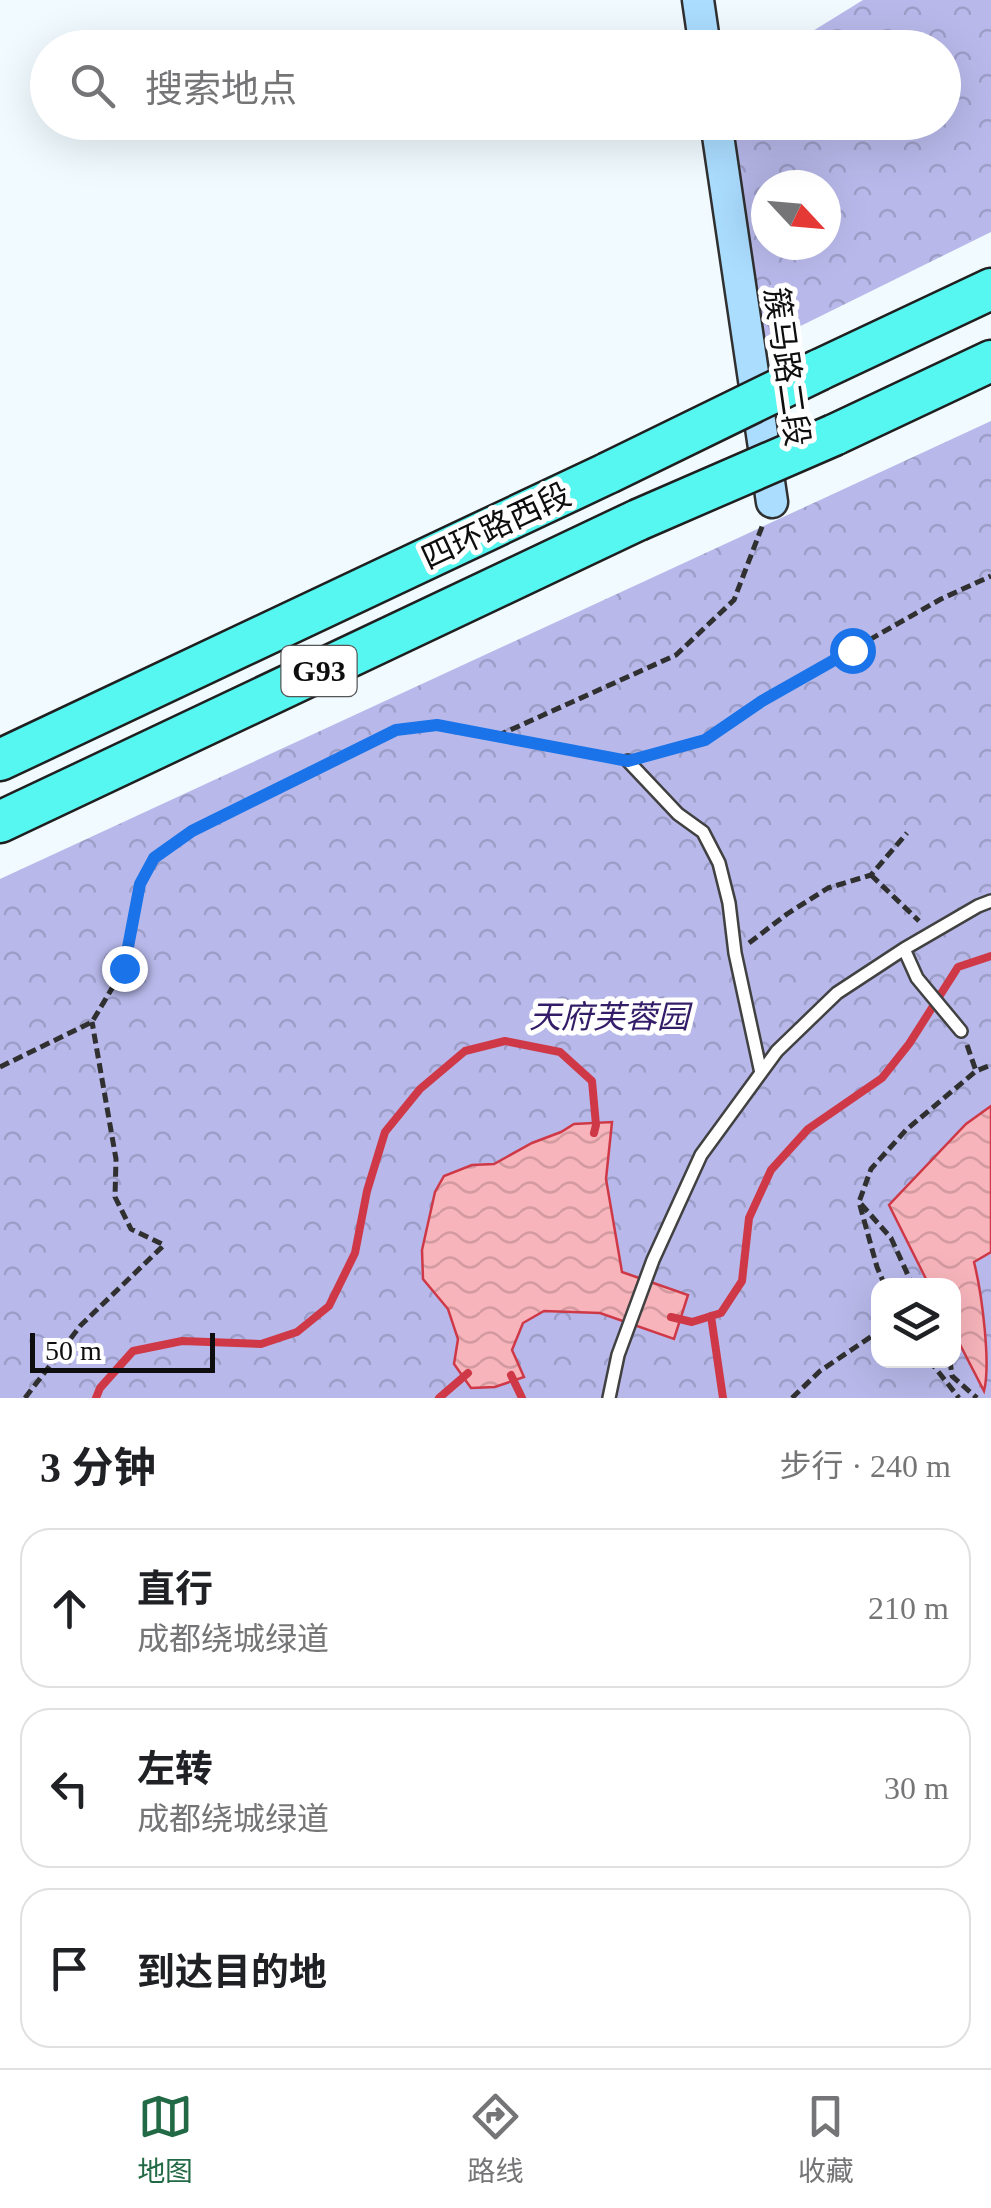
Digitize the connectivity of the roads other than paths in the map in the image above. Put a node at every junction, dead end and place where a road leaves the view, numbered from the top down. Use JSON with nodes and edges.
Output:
{"nodes":[{"id":1,"x":698,"y":0,"type":"edge"},
{"id":2,"x":702,"y":30,"type":"edge"},
{"id":3,"x":719,"y":140,"type":"edge"},
{"id":4,"x":991,"y":289,"type":"edge"},
{"id":5,"x":991,"y":360,"type":"edge"},
{"id":6,"x":772,"y":502,"type":"road end"},
{"id":7,"x":0,"y":760,"type":"edge"},
{"id":8,"x":628,"y":761,"type":"road end"},
{"id":9,"x":0,"y":822,"type":"edge"},
{"id":10,"x":991,"y":901,"type":"edge"},
{"id":11,"x":904,"y":950,"type":"junction"},
{"id":12,"x":962,"y":1031,"type":"road end"},
{"id":13,"x":761,"y":1073,"type":"junction"},
{"id":14,"x":609,"y":1398,"type":"edge"}],
"edges":[{"from":1,"to":2,"type":"main road"},
{"from":3,"to":6,"type":"main road","name":"簇马路二段"},
{"from":4,"to":7,"type":"highway","name":"四环路西段","number":"G93","bridge":true},
{"from":5,"to":9,"type":"highway","name":"四环路西段","number":"G93","bridge":true},
{"from":8,"to":13,"type":"lane"},
{"from":10,"to":11,"type":"lane"},
{"from":11,"to":12,"type":"lane"},
{"from":11,"to":13,"type":"lane"},
{"from":13,"to":14,"type":"lane"}]}
